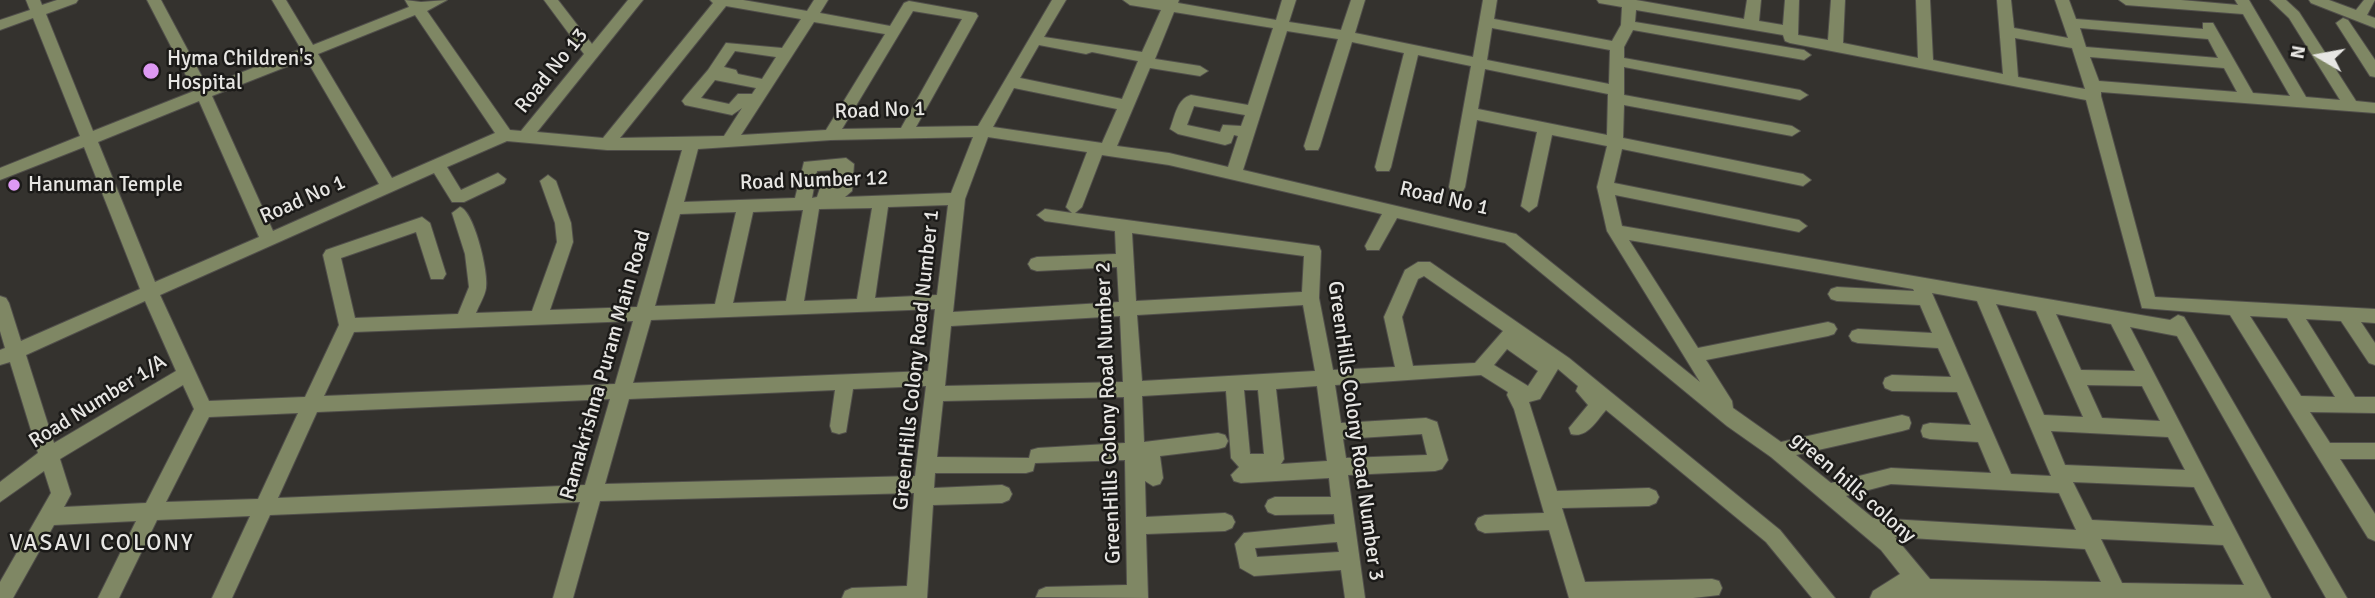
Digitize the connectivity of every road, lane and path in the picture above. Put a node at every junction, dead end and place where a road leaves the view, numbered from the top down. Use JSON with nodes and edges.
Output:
{"nodes":[{"id":1,"x":71,"y":0,"type":"edge"},
{"id":2,"x":154,"y":0,"type":"edge"},
{"id":3,"x":279,"y":0,"type":"edge"},
{"id":4,"x":440,"y":0,"type":"edge"},
{"id":5,"x":551,"y":0,"type":"edge"},
{"id":6,"x":636,"y":0,"type":"edge"},
{"id":7,"x":721,"y":0,"type":"edge"},
{"id":8,"x":821,"y":0,"type":"edge"},
{"id":9,"x":1059,"y":0,"type":"edge"},
{"id":10,"x":1130,"y":0,"type":"edge"},
{"id":11,"x":1289,"y":0,"type":"edge"},
{"id":12,"x":1358,"y":0,"type":"edge"},
{"id":13,"x":1490,"y":0,"type":"edge"},
{"id":14,"x":1604,"y":0,"type":"edge"},
{"id":15,"x":1754,"y":0,"type":"edge"},
{"id":16,"x":1792,"y":0,"type":"edge"},
{"id":17,"x":1838,"y":0,"type":"edge"},
{"id":18,"x":1923,"y":0,"type":"edge"},
{"id":19,"x":2004,"y":0,"type":"edge"},
{"id":20,"x":2062,"y":0,"type":"edge"},
{"id":21,"x":2126,"y":0,"type":"edge"},
{"id":22,"x":2316,"y":0,"type":"edge"},
{"id":23,"x":2147,"y":1,"type":"edge"},
{"id":24,"x":2372,"y":1,"type":"edge"},
{"id":25,"x":1628,"y":2,"type":"edge"},
{"id":26,"x":2287,"y":3,"type":"edge"},
{"id":27,"x":415,"y":4,"type":"edge"},
{"id":28,"x":1170,"y":4,"type":"edge"},
{"id":29,"x":937,"y":5,"type":"edge"},
{"id":30,"x":2192,"y":5,"type":"edge"},
{"id":31,"x":2244,"y":5,"type":"edge"},
{"id":32,"x":35,"y":6,"type":"edge"},
{"id":33,"x":1697,"y":7,"type":"edge"},
{"id":34,"x":2358,"y":16,"type":"junction"},
{"id":35,"x":810,"y":17,"type":"junction"},
{"id":36,"x":1486,"y":22,"type":"junction"},
{"id":37,"x":1751,"y":23,"type":"junction"},
{"id":38,"x":2071,"y":23,"type":"junction"},
{"id":39,"x":2343,"y":23,"type":"dead end"},
{"id":40,"x":2375,"y":23,"type":"edge"},
{"id":41,"x":0,"y":25,"type":"edge"},
{"id":42,"x":1628,"y":25,"type":"junction"},
{"id":43,"x":1281,"y":26,"type":"junction"},
{"id":44,"x":1790,"y":31,"type":"junction"},
{"id":45,"x":894,"y":32,"type":"junction"},
{"id":46,"x":2007,"y":32,"type":"junction"},
{"id":47,"x":2214,"y":35,"type":"junction"},
{"id":48,"x":1346,"y":36,"type":"junction"},
{"id":49,"x":1036,"y":40,"type":"junction"},
{"id":50,"x":1835,"y":46,"type":"junction"},
{"id":51,"x":1412,"y":48,"type":"junction"},
{"id":52,"x":2080,"y":48,"type":"junction"},
{"id":53,"x":310,"y":52,"type":"junction"},
{"id":54,"x":592,"y":54,"type":"junction"},
{"id":55,"x":1616,"y":54,"type":"junction"},
{"id":56,"x":1804,"y":55,"type":"dead end"},
{"id":57,"x":1147,"y":60,"type":"junction"},
{"id":58,"x":1478,"y":63,"type":"junction"},
{"id":59,"x":1926,"y":63,"type":"junction"},
{"id":60,"x":2231,"y":64,"type":"junction"},
{"id":61,"x":1200,"y":72,"type":"dead end"},
{"id":62,"x":2375,"y":72,"type":"edge"},
{"id":63,"x":2011,"y":79,"type":"junction"},
{"id":64,"x":1012,"y":82,"type":"junction"},
{"id":65,"x":766,"y":85,"type":"junction"},
{"id":66,"x":2093,"y":91,"type":"junction"},
{"id":67,"x":203,"y":94,"type":"junction"},
{"id":68,"x":1617,"y":95,"type":"junction"},
{"id":69,"x":1800,"y":95,"type":"dead end"},
{"id":70,"x":2248,"y":98,"type":"junction"},
{"id":71,"x":756,"y":100,"type":"junction"},
{"id":72,"x":2302,"y":103,"type":"junction"},
{"id":73,"x":1125,"y":104,"type":"junction"},
{"id":74,"x":2352,"y":107,"type":"junction"},
{"id":75,"x":2375,"y":108,"type":"edge"},
{"id":76,"x":1470,"y":113,"type":"junction"},
{"id":77,"x":1230,"y":121,"type":"dead end"},
{"id":78,"x":1249,"y":122,"type":"junction"},
{"id":79,"x":1545,"y":129,"type":"junction"},
{"id":80,"x":982,"y":131,"type":"junction"},
{"id":81,"x":1792,"y":131,"type":"dead end"},
{"id":82,"x":906,"y":132,"type":"junction"},
{"id":83,"x":505,"y":135,"type":"junction"},
{"id":84,"x":526,"y":135,"type":"junction"},
{"id":85,"x":831,"y":135,"type":"junction"},
{"id":86,"x":87,"y":140,"type":"junction"},
{"id":87,"x":729,"y":141,"type":"junction"},
{"id":88,"x":607,"y":144,"type":"junction"},
{"id":89,"x":692,"y":144,"type":"junction"},
{"id":90,"x":1615,"y":144,"type":"junction"},
{"id":91,"x":1312,"y":146,"type":"dead end"},
{"id":92,"x":1102,"y":147,"type":"junction"},
{"id":93,"x":437,"y":165,"type":"junction"},
{"id":94,"x":1383,"y":167,"type":"dead end"},
{"id":95,"x":1234,"y":173,"type":"junction"},
{"id":96,"x":0,"y":174,"type":"edge"},
{"id":97,"x":498,"y":179,"type":"dead end"},
{"id":98,"x":1803,"y":180,"type":"dead end"},
{"id":99,"x":548,"y":181,"type":"dead end"},
{"id":100,"x":389,"y":186,"type":"junction"},
{"id":101,"x":1457,"y":187,"type":"dead end"},
{"id":102,"x":1605,"y":187,"type":"junction"},
{"id":103,"x":957,"y":199,"type":"junction"},
{"id":104,"x":881,"y":202,"type":"junction"},
{"id":105,"x":813,"y":204,"type":"junction"},
{"id":106,"x":746,"y":206,"type":"junction"},
{"id":107,"x":1529,"y":206,"type":"dead end"},
{"id":108,"x":1074,"y":207,"type":"dead end"},
{"id":109,"x":674,"y":208,"type":"junction"},
{"id":110,"x":1392,"y":210,"type":"junction"},
{"id":111,"x":460,"y":213,"type":"dead end"},
{"id":112,"x":1045,"y":215,"type":"dead end"},
{"id":113,"x":1123,"y":226,"type":"junction"},
{"id":114,"x":1799,"y":226,"type":"dead end"},
{"id":115,"x":1615,"y":231,"type":"junction"},
{"id":116,"x":269,"y":241,"type":"junction"},
{"id":117,"x":1373,"y":246,"type":"dead end"},
{"id":118,"x":1126,"y":260,"type":"junction"},
{"id":119,"x":1037,"y":264,"type":"dead end"},
{"id":120,"x":437,"y":274,"type":"dead end"},
{"id":121,"x":150,"y":292,"type":"junction"},
{"id":122,"x":1923,"y":292,"type":"junction"},
{"id":123,"x":1837,"y":294,"type":"dead end"},
{"id":124,"x":1984,"y":296,"type":"junction"},
{"id":125,"x":1310,"y":298,"type":"junction"},
{"id":126,"x":0,"y":303,"type":"edge"},
{"id":127,"x":2165,"y":304,"type":"junction"},
{"id":128,"x":865,"y":306,"type":"junction"},
{"id":129,"x":2043,"y":306,"type":"junction"},
{"id":130,"x":2235,"y":307,"type":"junction"},
{"id":131,"x":794,"y":308,"type":"junction"},
{"id":132,"x":1130,"y":308,"type":"junction"},
{"id":133,"x":945,"y":311,"type":"junction"},
{"id":134,"x":2292,"y":311,"type":"junction"},
{"id":135,"x":644,"y":312,"type":"junction"},
{"id":136,"x":722,"y":312,"type":"junction"},
{"id":137,"x":2347,"y":315,"type":"junction"},
{"id":138,"x":539,"y":316,"type":"junction"},
{"id":139,"x":2375,"y":316,"type":"edge"},
{"id":140,"x":2117,"y":319,"type":"junction"},
{"id":141,"x":464,"y":320,"type":"junction"},
{"id":142,"x":348,"y":325,"type":"junction"},
{"id":143,"x":1828,"y":329,"type":"dead end"},
{"id":144,"x":2185,"y":330,"type":"junction"},
{"id":145,"x":1858,"y":336,"type":"dead end"},
{"id":146,"x":1944,"y":341,"type":"junction"},
{"id":147,"x":8,"y":355,"type":"edge"},
{"id":148,"x":1692,"y":356,"type":"junction"},
{"id":149,"x":2375,"y":358,"type":"edge"},
{"id":150,"x":1560,"y":367,"type":"junction"},
{"id":151,"x":1475,"y":370,"type":"dead end"},
{"id":152,"x":1405,"y":372,"type":"junction"},
{"id":153,"x":186,"y":374,"type":"junction"},
{"id":154,"x":1325,"y":377,"type":"junction"},
{"id":155,"x":2074,"y":377,"type":"junction"},
{"id":156,"x":2146,"y":379,"type":"junction"},
{"id":157,"x":845,"y":382,"type":"junction"},
{"id":158,"x":1892,"y":383,"type":"dead end"},
{"id":159,"x":1961,"y":385,"type":"junction"},
{"id":160,"x":937,"y":386,"type":"junction"},
{"id":161,"x":1133,"y":389,"type":"junction"},
{"id":162,"x":622,"y":390,"type":"junction"},
{"id":163,"x":312,"y":402,"type":"junction"},
{"id":164,"x":2294,"y":404,"type":"junction"},
{"id":165,"x":2350,"y":405,"type":"junction"},
{"id":166,"x":2375,"y":405,"type":"edge"},
{"id":167,"x":203,"y":409,"type":"junction"},
{"id":168,"x":1734,"y":420,"type":"junction"},
{"id":169,"x":2038,"y":423,"type":"junction"},
{"id":170,"x":1902,"y":424,"type":"dead end"},
{"id":171,"x":2096,"y":425,"type":"junction"},
{"id":172,"x":839,"y":426,"type":"dead end"},
{"id":173,"x":1578,"y":428,"type":"dead end"},
{"id":174,"x":2172,"y":429,"type":"junction"},
{"id":175,"x":1930,"y":431,"type":"dead end"},
{"id":176,"x":1336,"y":432,"type":"junction"},
{"id":177,"x":1983,"y":433,"type":"junction"},
{"id":178,"x":1218,"y":441,"type":"dead end"},
{"id":179,"x":1143,"y":450,"type":"junction"},
{"id":180,"x":1779,"y":451,"type":"junction"},
{"id":181,"x":2323,"y":451,"type":"junction"},
{"id":182,"x":2375,"y":451,"type":"edge"},
{"id":183,"x":49,"y":456,"type":"junction"},
{"id":184,"x":1340,"y":467,"type":"junction"},
{"id":185,"x":1241,"y":475,"type":"dead end"},
{"id":186,"x":2062,"y":479,"type":"junction"},
{"id":187,"x":2199,"y":480,"type":"junction"},
{"id":188,"x":925,"y":482,"type":"junction"},
{"id":189,"x":2005,"y":482,"type":"junction"},
{"id":190,"x":0,"y":493,"type":"edge"},
{"id":191,"x":593,"y":493,"type":"junction"},
{"id":192,"x":1827,"y":493,"type":"junction"},
{"id":193,"x":1002,"y":494,"type":"dead end"},
{"id":194,"x":1649,"y":497,"type":"dead end"},
{"id":195,"x":1552,"y":500,"type":"junction"},
{"id":196,"x":2365,"y":504,"type":"edge"},
{"id":197,"x":1342,"y":505,"type":"junction"},
{"id":198,"x":264,"y":506,"type":"junction"},
{"id":199,"x":1275,"y":506,"type":"dead end"},
{"id":200,"x":153,"y":511,"type":"junction"},
{"id":201,"x":49,"y":516,"type":"junction"},
{"id":202,"x":1558,"y":521,"type":"junction"},
{"id":203,"x":1225,"y":522,"type":"dead end"},
{"id":204,"x":1485,"y":524,"type":"dead end"},
{"id":205,"x":1137,"y":526,"type":"junction"},
{"id":206,"x":1869,"y":527,"type":"junction"},
{"id":207,"x":1340,"y":532,"type":"junction"},
{"id":208,"x":2375,"y":532,"type":"edge"},
{"id":209,"x":2089,"y":534,"type":"junction"},
{"id":210,"x":2228,"y":536,"type":"junction"},
{"id":211,"x":1345,"y":564,"type":"junction"},
{"id":212,"x":1251,"y":573,"type":"dead end"},
{"id":213,"x":1712,"y":588,"type":"dead end"},
{"id":214,"x":4,"y":589,"type":"edge"},
{"id":215,"x":1917,"y":589,"type":"edge"},
{"id":216,"x":1578,"y":595,"type":"edge"},
{"id":217,"x":1138,"y":596,"type":"edge"},
{"id":218,"x":2118,"y":596,"type":"edge"},
{"id":219,"x":917,"y":597,"type":"edge"},
{"id":220,"x":1046,"y":597,"type":"edge"},
{"id":221,"x":2260,"y":597,"type":"edge"},
{"id":222,"x":108,"y":598,"type":"edge"},
{"id":223,"x":222,"y":598,"type":"edge"},
{"id":224,"x":563,"y":598,"type":"edge"},
{"id":225,"x":852,"y":598,"type":"edge"},
{"id":226,"x":1343,"y":598,"type":"edge"},
{"id":227,"x":1355,"y":598,"type":"edge"},
{"id":228,"x":1825,"y":598,"type":"edge"},
{"id":229,"x":1880,"y":598,"type":"edge"},
{"id":230,"x":2337,"y":598,"type":"edge"}],
"edges":[{"from":1,"to":32,"type":"street"},
{"from":2,"to":67,"type":"street"},
{"from":3,"to":53,"type":"street"},
{"from":4,"to":27,"type":"street"},
{"from":5,"to":54,"type":"street"},
{"from":6,"to":54,"type":"street","name":"Road No 13"},
{"from":7,"to":35,"type":"street"},
{"from":7,"to":88,"type":"street"},
{"from":8,"to":35,"type":"street"},
{"from":9,"to":49,"type":"street","name":"GreenHills Colony Road Number 1"},
{"from":10,"to":28,"type":"street"},
{"from":11,"to":43,"type":"street"},
{"from":12,"to":48,"type":"street"},
{"from":13,"to":36,"type":"street"},
{"from":14,"to":25,"type":"street"},
{"from":15,"to":37,"type":"street"},
{"from":16,"to":44,"type":"street"},
{"from":17,"to":50,"type":"street"},
{"from":18,"to":59,"type":"street"},
{"from":19,"to":46,"type":"street"},
{"from":20,"to":38,"type":"street"},
{"from":21,"to":23,"type":"street"},
{"from":22,"to":34,"type":"street"},
{"from":23,"to":30,"type":"street"},
{"from":24,"to":34,"type":"street"},
{"from":25,"to":33,"type":"street"},
{"from":25,"to":42,"type":"street"},
{"from":26,"to":74,"type":"street"},
{"from":27,"to":53,"type":"street"},
{"from":27,"to":83,"type":"street"},
{"from":28,"to":43,"type":"street"},
{"from":28,"to":57,"type":"street"},
{"from":29,"to":45,"type":"street"},
{"from":29,"to":82,"type":"street"},
{"from":30,"to":31,"type":"street"},
{"from":30,"to":47,"type":"street"},
{"from":31,"to":72,"type":"street"},
{"from":32,"to":41,"type":"street"},
{"from":32,"to":86,"type":"street"},
{"from":33,"to":37,"type":"street"},
{"from":34,"to":40,"type":"street"},
{"from":35,"to":45,"type":"street"},
{"from":35,"to":65,"type":"street"},
{"from":36,"to":55,"type":"street"},
{"from":36,"to":58,"type":"street"},
{"from":37,"to":44,"type":"street"},
{"from":38,"to":47,"type":"street"},
{"from":38,"to":52,"type":"street"},
{"from":39,"to":62,"type":"street"},
{"from":42,"to":55,"type":"street"},
{"from":42,"to":56,"type":"street"},
{"from":43,"to":48,"type":"street"},
{"from":43,"to":78,"type":"street"},
{"from":44,"to":50,"type":"street"},
{"from":45,"to":85,"type":"street"},
{"from":46,"to":52,"type":"street"},
{"from":46,"to":63,"type":"street"},
{"from":47,"to":60,"type":"street"},
{"from":48,"to":51,"type":"street"},
{"from":48,"to":91,"type":"street"},
{"from":49,"to":57,"type":"street"},
{"from":49,"to":64,"type":"street","name":"GreenHills Colony Road Number 1"},
{"from":50,"to":59,"type":"street"},
{"from":51,"to":58,"type":"street"},
{"from":51,"to":94,"type":"street"},
{"from":52,"to":60,"type":"street"},
{"from":52,"to":66,"type":"street"},
{"from":53,"to":67,"type":"street"},
{"from":53,"to":100,"type":"street"},
{"from":54,"to":84,"type":"street","name":"Road No 13"},
{"from":55,"to":68,"type":"street"},
{"from":55,"to":69,"type":"street"},
{"from":57,"to":61,"type":"street"},
{"from":57,"to":73,"type":"street"},
{"from":58,"to":68,"type":"street"},
{"from":58,"to":76,"type":"street"},
{"from":59,"to":63,"type":"street"},
{"from":60,"to":70,"type":"street"},
{"from":63,"to":66,"type":"street"},
{"from":64,"to":73,"type":"street"},
{"from":64,"to":80,"type":"street","name":"GreenHills Colony Road Number 1"},
{"from":65,"to":71,"type":"street"},
{"from":65,"to":71,"type":"street"},
{"from":66,"to":70,"type":"street"},
{"from":66,"to":127,"type":"street"},
{"from":67,"to":86,"type":"street"},
{"from":67,"to":116,"type":"street"},
{"from":68,"to":81,"type":"street"},
{"from":68,"to":90,"type":"street"},
{"from":70,"to":72,"type":"street"},
{"from":71,"to":87,"type":"street"},
{"from":72,"to":74,"type":"street"},
{"from":73,"to":92,"type":"street"},
{"from":74,"to":75,"type":"street"},
{"from":76,"to":79,"type":"street"},
{"from":76,"to":101,"type":"street"},
{"from":77,"to":78,"type":"street"},
{"from":78,"to":95,"type":"street"},
{"from":79,"to":90,"type":"street"},
{"from":79,"to":107,"type":"street"},
{"from":80,"to":82,"type":"street","name":"Road No 1"},
{"from":80,"to":92,"type":"street","name":"Road No 1"},
{"from":80,"to":103,"type":"street","name":"GreenHills Colony Road Number 1"},
{"from":82,"to":85,"type":"street","name":"Road No 1"},
{"from":83,"to":84,"type":"street","name":"Road No 1"},
{"from":83,"to":93,"type":"street","name":"Road No 1"},
{"from":84,"to":88,"type":"street","name":"Road No 1"},
{"from":85,"to":87,"type":"street","name":"Road No 1"},
{"from":86,"to":96,"type":"street"},
{"from":86,"to":121,"type":"street"},
{"from":87,"to":89,"type":"street","name":"Road No 1"},
{"from":88,"to":89,"type":"street","name":"Road No 1"},
{"from":89,"to":109,"type":"street","name":"Ramakrishna Puram Main Road"},
{"from":90,"to":98,"type":"street"},
{"from":90,"to":102,"type":"street"},
{"from":92,"to":95,"type":"street","name":"Road No 1"},
{"from":92,"to":108,"type":"street"},
{"from":93,"to":97,"type":"street"},
{"from":93,"to":100,"type":"street","name":"Road No 1"},
{"from":95,"to":110,"type":"street","name":"Road No 1"},
{"from":99,"to":138,"type":"street"},
{"from":100,"to":116,"type":"street","name":"Road No 1"},
{"from":102,"to":114,"type":"street"},
{"from":102,"to":115,"type":"street"},
{"from":103,"to":104,"type":"street","name":"Road Number 12"},
{"from":103,"to":133,"type":"street","name":"GreenHills Colony Road Number 1"},
{"from":104,"to":105,"type":"street","name":"Road Number 12"},
{"from":104,"to":128,"type":"street"},
{"from":105,"to":106,"type":"street","name":"Road Number 12"},
{"from":105,"to":131,"type":"street"},
{"from":106,"to":109,"type":"street","name":"Road Number 12"},
{"from":106,"to":136,"type":"street"},
{"from":109,"to":135,"type":"street","name":"Ramakrishna Puram Main Road"},
{"from":110,"to":117,"type":"street"},
{"from":110,"to":168,"type":"street","name":"Road No 1"},
{"from":111,"to":141,"type":"street"},
{"from":112,"to":113,"type":"street"},
{"from":113,"to":118,"type":"street","name":"GreenHills Colony Road Number 2"},
{"from":113,"to":125,"type":"street","name":"GreenHills Colony Road Number 3"},
{"from":115,"to":122,"type":"street"},
{"from":115,"to":148,"type":"street"},
{"from":116,"to":121,"type":"street","name":"Road No 1"},
{"from":118,"to":119,"type":"street"},
{"from":118,"to":132,"type":"street","name":"GreenHills Colony Road Number 2"},
{"from":120,"to":142,"type":"street"},
{"from":121,"to":147,"type":"street","name":"Road No 1"},
{"from":121,"to":153,"type":"street"},
{"from":122,"to":123,"type":"street"},
{"from":122,"to":124,"type":"street"},
{"from":122,"to":146,"type":"street"},
{"from":124,"to":129,"type":"street"},
{"from":124,"to":169,"type":"street"},
{"from":125,"to":132,"type":"street"},
{"from":125,"to":154,"type":"street","name":"GreenHills Colony Road Number 3"},
{"from":126,"to":147,"type":"street"},
{"from":127,"to":130,"type":"street"},
{"from":127,"to":144,"type":"street"},
{"from":128,"to":131,"type":"street"},
{"from":128,"to":133,"type":"street"},
{"from":129,"to":140,"type":"street"},
{"from":129,"to":155,"type":"street"},
{"from":130,"to":134,"type":"street"},
{"from":130,"to":164,"type":"street"},
{"from":131,"to":136,"type":"street"},
{"from":132,"to":133,"type":"street"},
{"from":132,"to":161,"type":"street","name":"GreenHills Colony Road Number 2"},
{"from":133,"to":160,"type":"street","name":"GreenHills Colony Road Number 1"},
{"from":134,"to":137,"type":"street"},
{"from":134,"to":165,"type":"street"},
{"from":135,"to":136,"type":"street"},
{"from":135,"to":138,"type":"street"},
{"from":135,"to":162,"type":"street","name":"Ramakrishna Puram Main Road"},
{"from":137,"to":139,"type":"street"},
{"from":137,"to":149,"type":"street"},
{"from":138,"to":141,"type":"street"},
{"from":140,"to":144,"type":"street"},
{"from":140,"to":156,"type":"street"},
{"from":141,"to":142,"type":"street"},
{"from":142,"to":163,"type":"street"},
{"from":143,"to":148,"type":"street"},
{"from":144,"to":230,"type":"street"},
{"from":145,"to":146,"type":"street"},
{"from":146,"to":159,"type":"street"},
{"from":147,"to":183,"type":"street"},
{"from":148,"to":168,"type":"street"},
{"from":150,"to":152,"type":"street"},
{"from":150,"to":173,"type":"street"},
{"from":150,"to":195,"type":"street"},
{"from":150,"to":228,"type":"street"},
{"from":151,"to":152,"type":"street"},
{"from":152,"to":154,"type":"street"},
{"from":153,"to":167,"type":"street"},
{"from":153,"to":183,"type":"street","name":"Road Number 1/A"},
{"from":154,"to":161,"type":"street"},
{"from":154,"to":176,"type":"street","name":"GreenHills Colony Road Number 3"},
{"from":155,"to":156,"type":"street"},
{"from":155,"to":171,"type":"street"},
{"from":156,"to":174,"type":"street"},
{"from":157,"to":160,"type":"street"},
{"from":157,"to":162,"type":"street"},
{"from":157,"to":172,"type":"street"},
{"from":158,"to":159,"type":"street"},
{"from":159,"to":177,"type":"street"},
{"from":160,"to":161,"type":"street"},
{"from":160,"to":188,"type":"street","name":"GreenHills Colony Road Number 1"},
{"from":161,"to":179,"type":"street","name":"GreenHills Colony Road Number 2"},
{"from":162,"to":163,"type":"street"},
{"from":162,"to":191,"type":"street","name":"Ramakrishna Puram Main Road"},
{"from":163,"to":167,"type":"street"},
{"from":163,"to":198,"type":"street"},
{"from":164,"to":165,"type":"street"},
{"from":164,"to":181,"type":"street"},
{"from":165,"to":166,"type":"street"},
{"from":167,"to":200,"type":"street"},
{"from":168,"to":180,"type":"street","name":"green hills colony"},
{"from":169,"to":171,"type":"street"},
{"from":169,"to":186,"type":"street"},
{"from":170,"to":180,"type":"street"},
{"from":171,"to":174,"type":"street"},
{"from":174,"to":187,"type":"street"},
{"from":175,"to":177,"type":"street"},
{"from":176,"to":184,"type":"street","name":"GreenHills Colony Road Number 3"},
{"from":176,"to":184,"type":"street"},
{"from":177,"to":189,"type":"street"},
{"from":178,"to":179,"type":"street"},
{"from":179,"to":188,"type":"street"},
{"from":179,"to":205,"type":"street","name":"GreenHills Colony Road Number 2"},
{"from":180,"to":192,"type":"street","name":"green hills colony"},
{"from":181,"to":182,"type":"street"},
{"from":181,"to":196,"type":"street"},
{"from":183,"to":190,"type":"street","name":"Road Number 1/A"},
{"from":183,"to":201,"type":"street"},
{"from":184,"to":185,"type":"street"},
{"from":184,"to":197,"type":"street","name":"GreenHills Colony Road Number 3"},
{"from":186,"to":187,"type":"street"},
{"from":186,"to":189,"type":"street"},
{"from":186,"to":209,"type":"street"},
{"from":187,"to":210,"type":"street"},
{"from":188,"to":191,"type":"street"},
{"from":188,"to":193,"type":"street"},
{"from":188,"to":219,"type":"street","name":"GreenHills Colony Road Number 1"},
{"from":189,"to":192,"type":"street"},
{"from":191,"to":198,"type":"street"},
{"from":191,"to":224,"type":"street","name":"Ramakrishna Puram Main Road"},
{"from":192,"to":206,"type":"street","name":"green hills colony"},
{"from":194,"to":195,"type":"street"},
{"from":195,"to":202,"type":"street"},
{"from":196,"to":208,"type":"street"},
{"from":197,"to":199,"type":"street"},
{"from":197,"to":207,"type":"street","name":"GreenHills Colony Road Number 3"},
{"from":198,"to":200,"type":"street"},
{"from":198,"to":223,"type":"street"},
{"from":200,"to":201,"type":"street"},
{"from":200,"to":222,"type":"street"},
{"from":201,"to":214,"type":"street"},
{"from":202,"to":204,"type":"street"},
{"from":202,"to":216,"type":"street"},
{"from":203,"to":205,"type":"street"},
{"from":205,"to":217,"type":"street","name":"GreenHills Colony Road Number 2"},
{"from":206,"to":209,"type":"street"},
{"from":206,"to":215,"type":"street","name":"green hills colony"},
{"from":207,"to":211,"type":"street","name":"GreenHills Colony Road Number 3"},
{"from":207,"to":211,"type":"street"},
{"from":209,"to":210,"type":"street"},
{"from":209,"to":218,"type":"street"},
{"from":210,"to":221,"type":"street"},
{"from":211,"to":212,"type":"street"},
{"from":211,"to":226,"type":"street"},
{"from":211,"to":227,"type":"street","name":"GreenHills Colony Road Number 3"},
{"from":213,"to":216,"type":"street"},
{"from":215,"to":218,"type":"street"},
{"from":215,"to":229,"type":"street"},
{"from":217,"to":220,"type":"street"},
{"from":218,"to":221,"type":"street"},
{"from":219,"to":225,"type":"street"}]}
